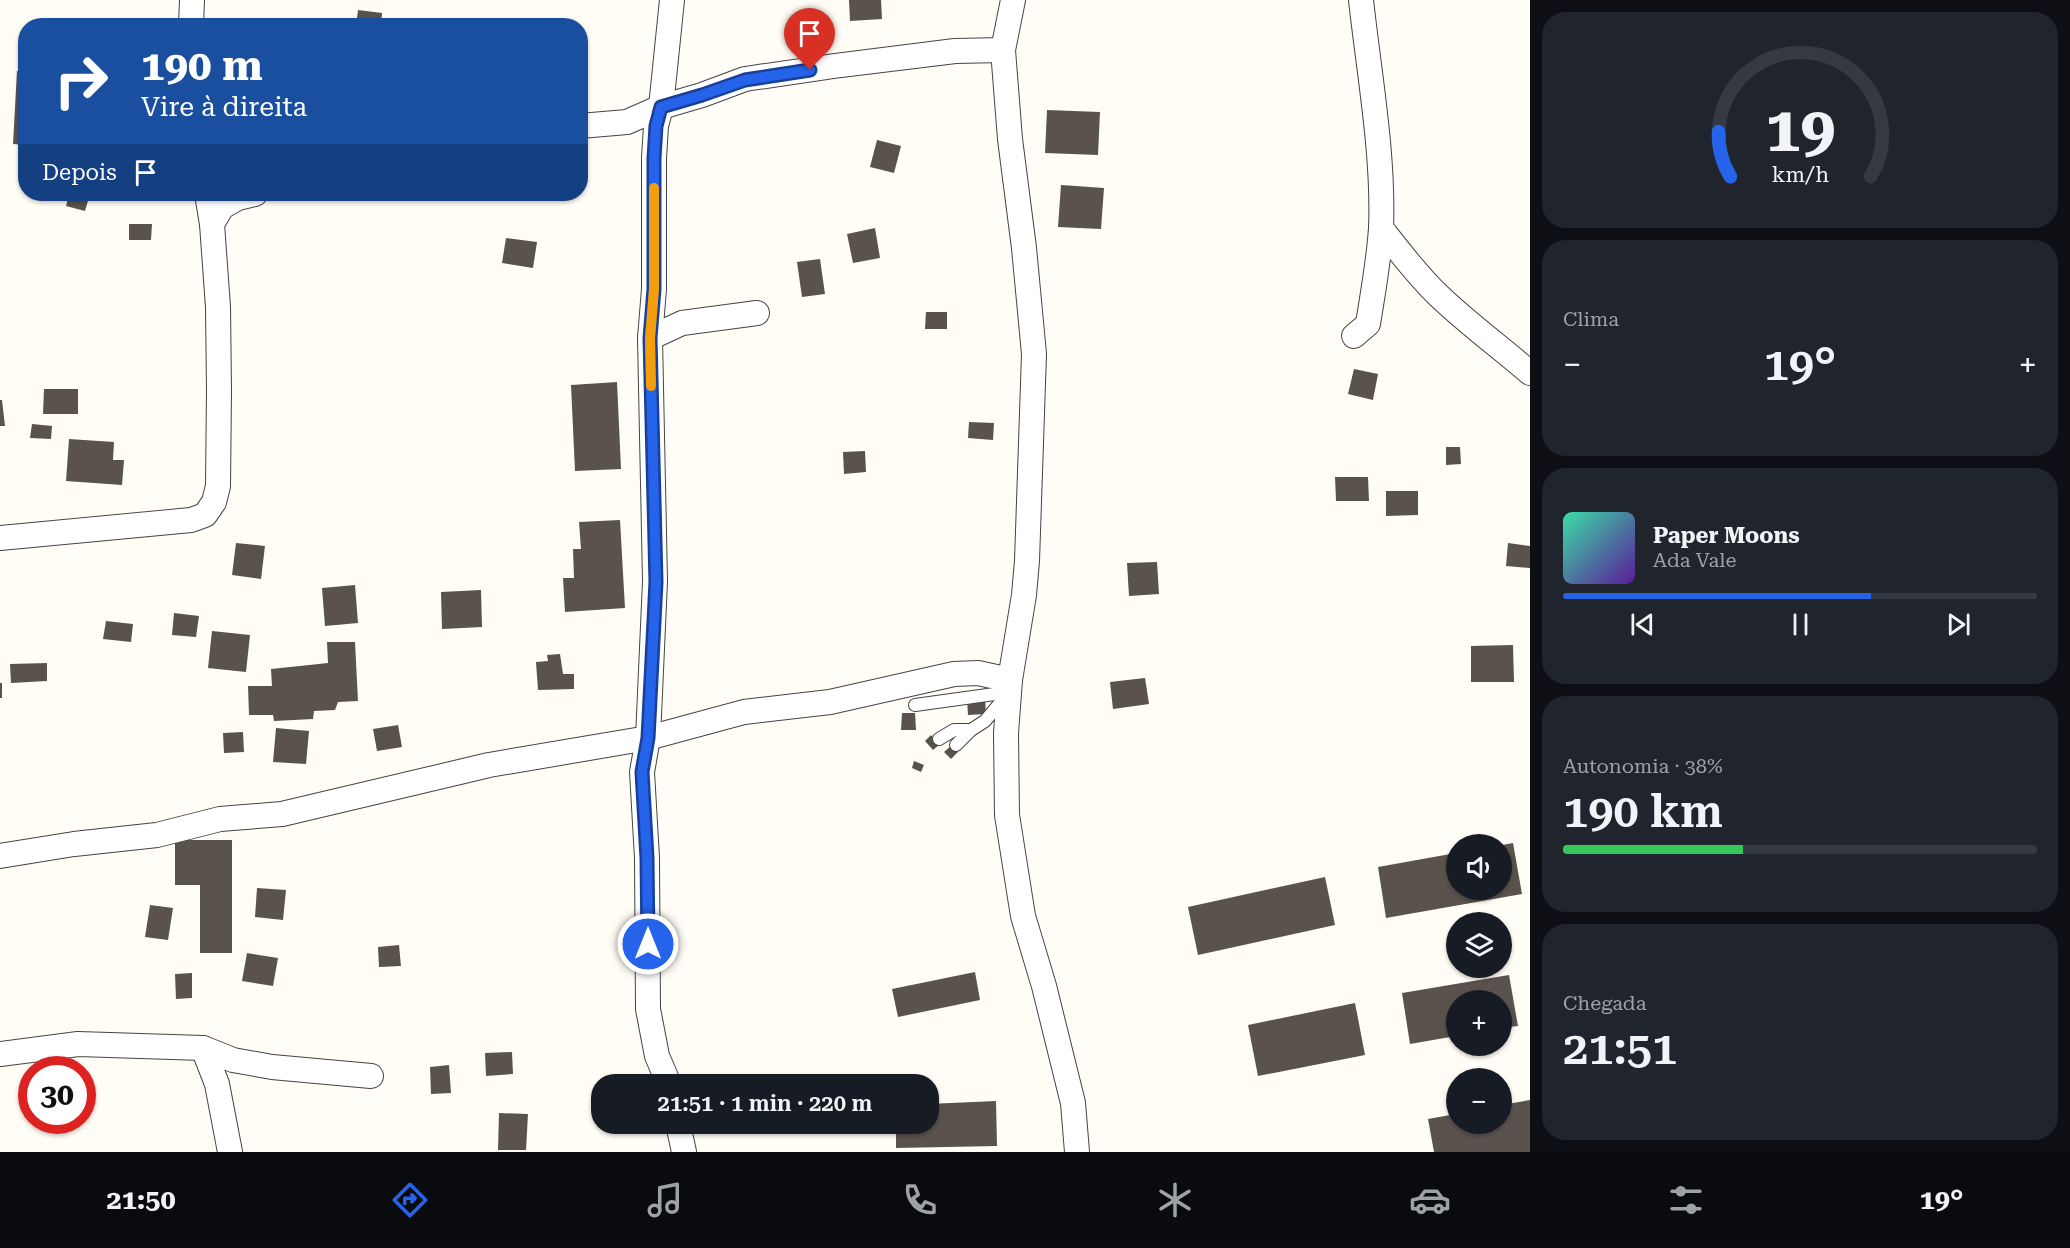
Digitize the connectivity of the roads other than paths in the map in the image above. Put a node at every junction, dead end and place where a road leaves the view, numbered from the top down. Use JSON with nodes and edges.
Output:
{"nodes":[{"id":1,"x":192,"y":0,"type":"edge"},
{"id":2,"x":672,"y":0,"type":"edge"},
{"id":3,"x":1013,"y":0,"type":"edge"},
{"id":4,"x":1361,"y":0,"type":"edge"},
{"id":5,"x":191,"y":18,"type":"edge"},
{"id":6,"x":1003,"y":50,"type":"junction"},
{"id":7,"x":661,"y":107,"type":"junction"},
{"id":8,"x":588,"y":125,"type":"edge"},
{"id":9,"x":208,"y":201,"type":"edge"},
{"id":10,"x":233,"y":201,"type":"edge"},
{"id":11,"x":212,"y":224,"type":"junction"},
{"id":12,"x":1381,"y":228,"type":"junction"},
{"id":13,"x":757,"y":313,"type":"dead end"},
{"id":14,"x":1354,"y":336,"type":"dead end"},
{"id":15,"x":650,"y":338,"type":"junction"},
{"id":16,"x":1530,"y":373,"type":"edge"},
{"id":17,"x":0,"y":538,"type":"edge"},
{"id":18,"x":1010,"y":686,"type":"junction"},
{"id":19,"x":915,"y":705,"type":"dead end"},
{"id":20,"x":971,"y":730,"type":"junction"},
{"id":21,"x":648,"y":738,"type":"junction"},
{"id":22,"x":939,"y":739,"type":"dead end"},
{"id":23,"x":599,"y":745,"type":"junction"},
{"id":24,"x":956,"y":745,"type":"dead end"},
{"id":25,"x":642,"y":772,"type":"junction"},
{"id":26,"x":0,"y":856,"type":"edge"},
{"id":27,"x":202,"y":1048,"type":"junction"},
{"id":28,"x":0,"y":1054,"type":"edge"},
{"id":29,"x":665,"y":1074,"type":"edge"},
{"id":30,"x":371,"y":1076,"type":"dead end"},
{"id":31,"x":680,"y":1134,"type":"edge"},
{"id":32,"x":230,"y":1152,"type":"edge"},
{"id":33,"x":684,"y":1152,"type":"edge"},
{"id":34,"x":1077,"y":1152,"type":"edge"}],
"edges":[{"from":1,"to":5,"type":"street"},
{"from":2,"to":7,"type":"street"},
{"from":3,"to":6,"type":"street"},
{"from":4,"to":12,"type":"street"},
{"from":6,"to":7,"type":"street"},
{"from":6,"to":18,"type":"street"},
{"from":7,"to":8,"type":"street"},
{"from":7,"to":15,"type":"street"},
{"from":9,"to":11,"type":"street"},
{"from":10,"to":11,"type":"street"},
{"from":11,"to":17,"type":"street"},
{"from":12,"to":14,"type":"street"},
{"from":12,"to":16,"type":"street"},
{"from":13,"to":15,"type":"street"},
{"from":15,"to":21,"type":"street"},
{"from":18,"to":19,"type":"lane"},
{"from":18,"to":20,"type":"lane"},
{"from":18,"to":21,"type":"street"},
{"from":18,"to":34,"type":"street"},
{"from":20,"to":22,"type":"lane"},
{"from":20,"to":24,"type":"lane"},
{"from":21,"to":23,"type":"street"},
{"from":21,"to":25,"type":"street"},
{"from":23,"to":25,"type":"street"},
{"from":23,"to":26,"type":"street"},
{"from":25,"to":29,"type":"street"},
{"from":27,"to":28,"type":"street"},
{"from":27,"to":30,"type":"street"},
{"from":27,"to":32,"type":"street"},
{"from":31,"to":33,"type":"street"}]}
